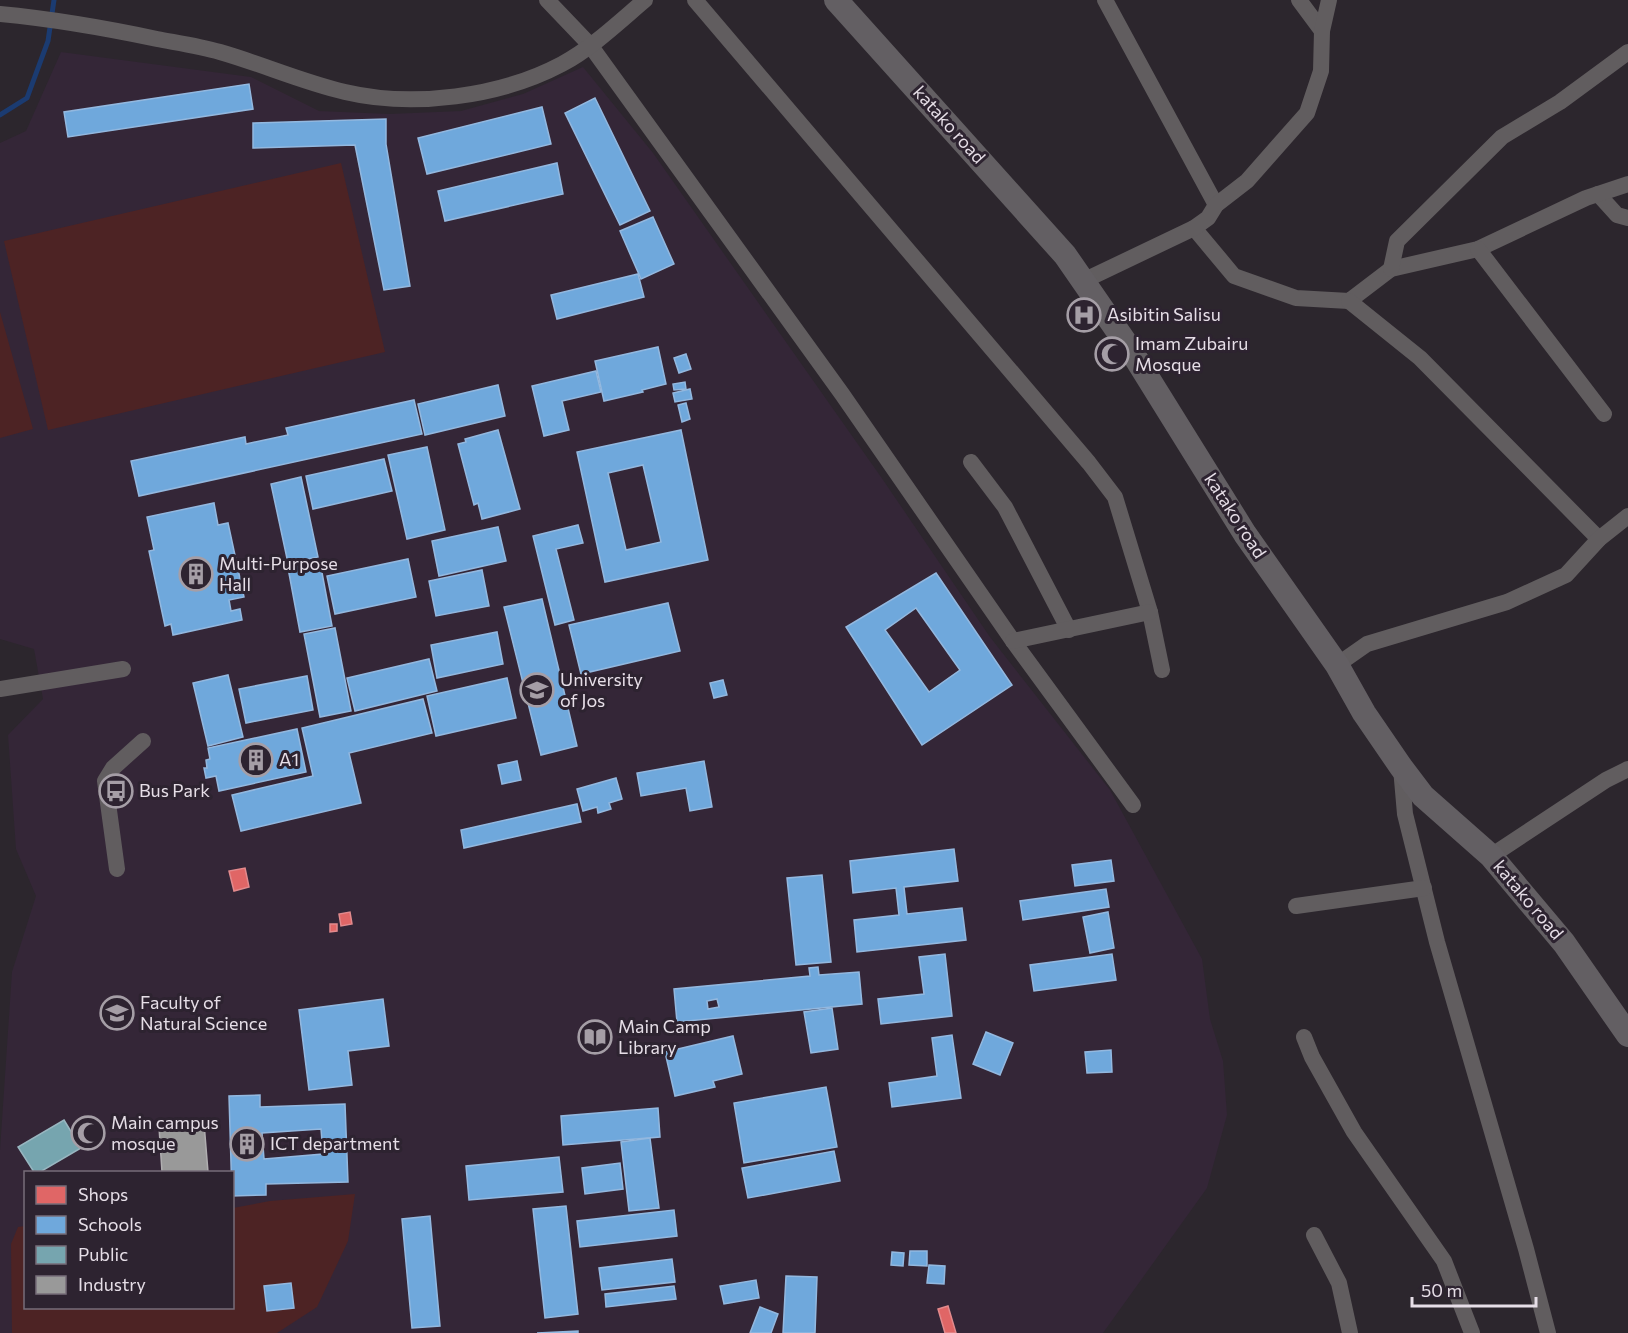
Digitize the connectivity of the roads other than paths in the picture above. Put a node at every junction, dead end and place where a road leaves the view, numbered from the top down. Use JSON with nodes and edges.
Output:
{"nodes":[{"id":1,"x":547,"y":0,"type":"edge"},
{"id":2,"x":645,"y":0,"type":"edge"},
{"id":3,"x":695,"y":0,"type":"edge"},
{"id":4,"x":836,"y":0,"type":"edge"},
{"id":5,"x":1106,"y":0,"type":"edge"},
{"id":6,"x":1299,"y":0,"type":"edge"},
{"id":7,"x":1329,"y":0,"type":"edge"},
{"id":8,"x":0,"y":14,"type":"edge"},
{"id":9,"x":1322,"y":31,"type":"junction"},
{"id":10,"x":590,"y":45,"type":"junction"},
{"id":11,"x":1628,"y":52,"type":"edge"},
{"id":12,"x":1628,"y":184,"type":"edge"},
{"id":13,"x":1598,"y":194,"type":"junction"},
{"id":14,"x":1216,"y":205,"type":"junction"},
{"id":15,"x":1628,"y":218,"type":"edge"},
{"id":16,"x":1194,"y":228,"type":"junction"},
{"id":17,"x":1478,"y":249,"type":"junction"},
{"id":18,"x":1391,"y":269,"type":"junction"},
{"id":19,"x":1083,"y":281,"type":"junction"},
{"id":20,"x":1349,"y":302,"type":"junction"},
{"id":21,"x":1604,"y":414,"type":"dead end"},
{"id":22,"x":971,"y":462,"type":"dead end"},
{"id":23,"x":1628,"y":516,"type":"edge"},
{"id":24,"x":1599,"y":539,"type":"junction"},
{"id":25,"x":1150,"y":612,"type":"junction"},
{"id":26,"x":1069,"y":630,"type":"junction"},
{"id":27,"x":1013,"y":641,"type":"junction"},
{"id":28,"x":1337,"y":665,"type":"junction"},
{"id":29,"x":123,"y":669,"type":"dead end"},
{"id":30,"x":1162,"y":670,"type":"dead end"},
{"id":31,"x":0,"y":689,"type":"edge"},
{"id":32,"x":143,"y":741,"type":"dead end"},
{"id":33,"x":1401,"y":767,"type":"junction"},
{"id":34,"x":1628,"y":769,"type":"edge"},
{"id":35,"x":1133,"y":805,"type":"dead end"},
{"id":36,"x":1491,"y":856,"type":"junction"},
{"id":37,"x":117,"y":869,"type":"dead end"},
{"id":38,"x":1424,"y":888,"type":"junction"},
{"id":39,"x":1296,"y":906,"type":"dead end"},
{"id":40,"x":1627,"y":1031,"type":"edge"},
{"id":41,"x":1304,"y":1037,"type":"dead end"},
{"id":42,"x":1314,"y":1235,"type":"dead end"},
{"id":43,"x":1470,"y":1332,"type":"edge"},
{"id":44,"x":1350,"y":1333,"type":"edge"},
{"id":45,"x":1548,"y":1333,"type":"edge"}],
"edges":[{"from":1,"to":10,"type":"street"},
{"from":2,"to":10,"type":"street"},
{"from":3,"to":25,"type":"street"},
{"from":4,"to":19,"type":"street","name":"katako road"},
{"from":5,"to":14,"type":"street"},
{"from":6,"to":9,"type":"street"},
{"from":7,"to":9,"type":"street"},
{"from":8,"to":10,"type":"street"},
{"from":9,"to":14,"type":"street"},
{"from":10,"to":27,"type":"street"},
{"from":11,"to":18,"type":"street"},
{"from":12,"to":13,"type":"street"},
{"from":13,"to":15,"type":"street"},
{"from":13,"to":17,"type":"street"},
{"from":14,"to":16,"type":"street"},
{"from":16,"to":19,"type":"street"},
{"from":16,"to":20,"type":"street"},
{"from":17,"to":18,"type":"street"},
{"from":17,"to":21,"type":"street"},
{"from":18,"to":20,"type":"street"},
{"from":19,"to":28,"type":"street","name":"katako road"},
{"from":20,"to":24,"type":"street"},
{"from":22,"to":26,"type":"street"},
{"from":23,"to":24,"type":"street"},
{"from":24,"to":28,"type":"street"},
{"from":25,"to":26,"type":"street"},
{"from":25,"to":30,"type":"street"},
{"from":26,"to":27,"type":"street"},
{"from":27,"to":35,"type":"street"},
{"from":28,"to":33,"type":"street","name":"katako road"},
{"from":29,"to":31,"type":"street"},
{"from":32,"to":37,"type":"street"},
{"from":33,"to":36,"type":"street","name":"katako road"},
{"from":33,"to":38,"type":"street"},
{"from":34,"to":36,"type":"street"},
{"from":36,"to":40,"type":"street","name":"katako road"},
{"from":38,"to":39,"type":"street"},
{"from":38,"to":45,"type":"street"},
{"from":41,"to":43,"type":"street"},
{"from":42,"to":44,"type":"street"}]}
